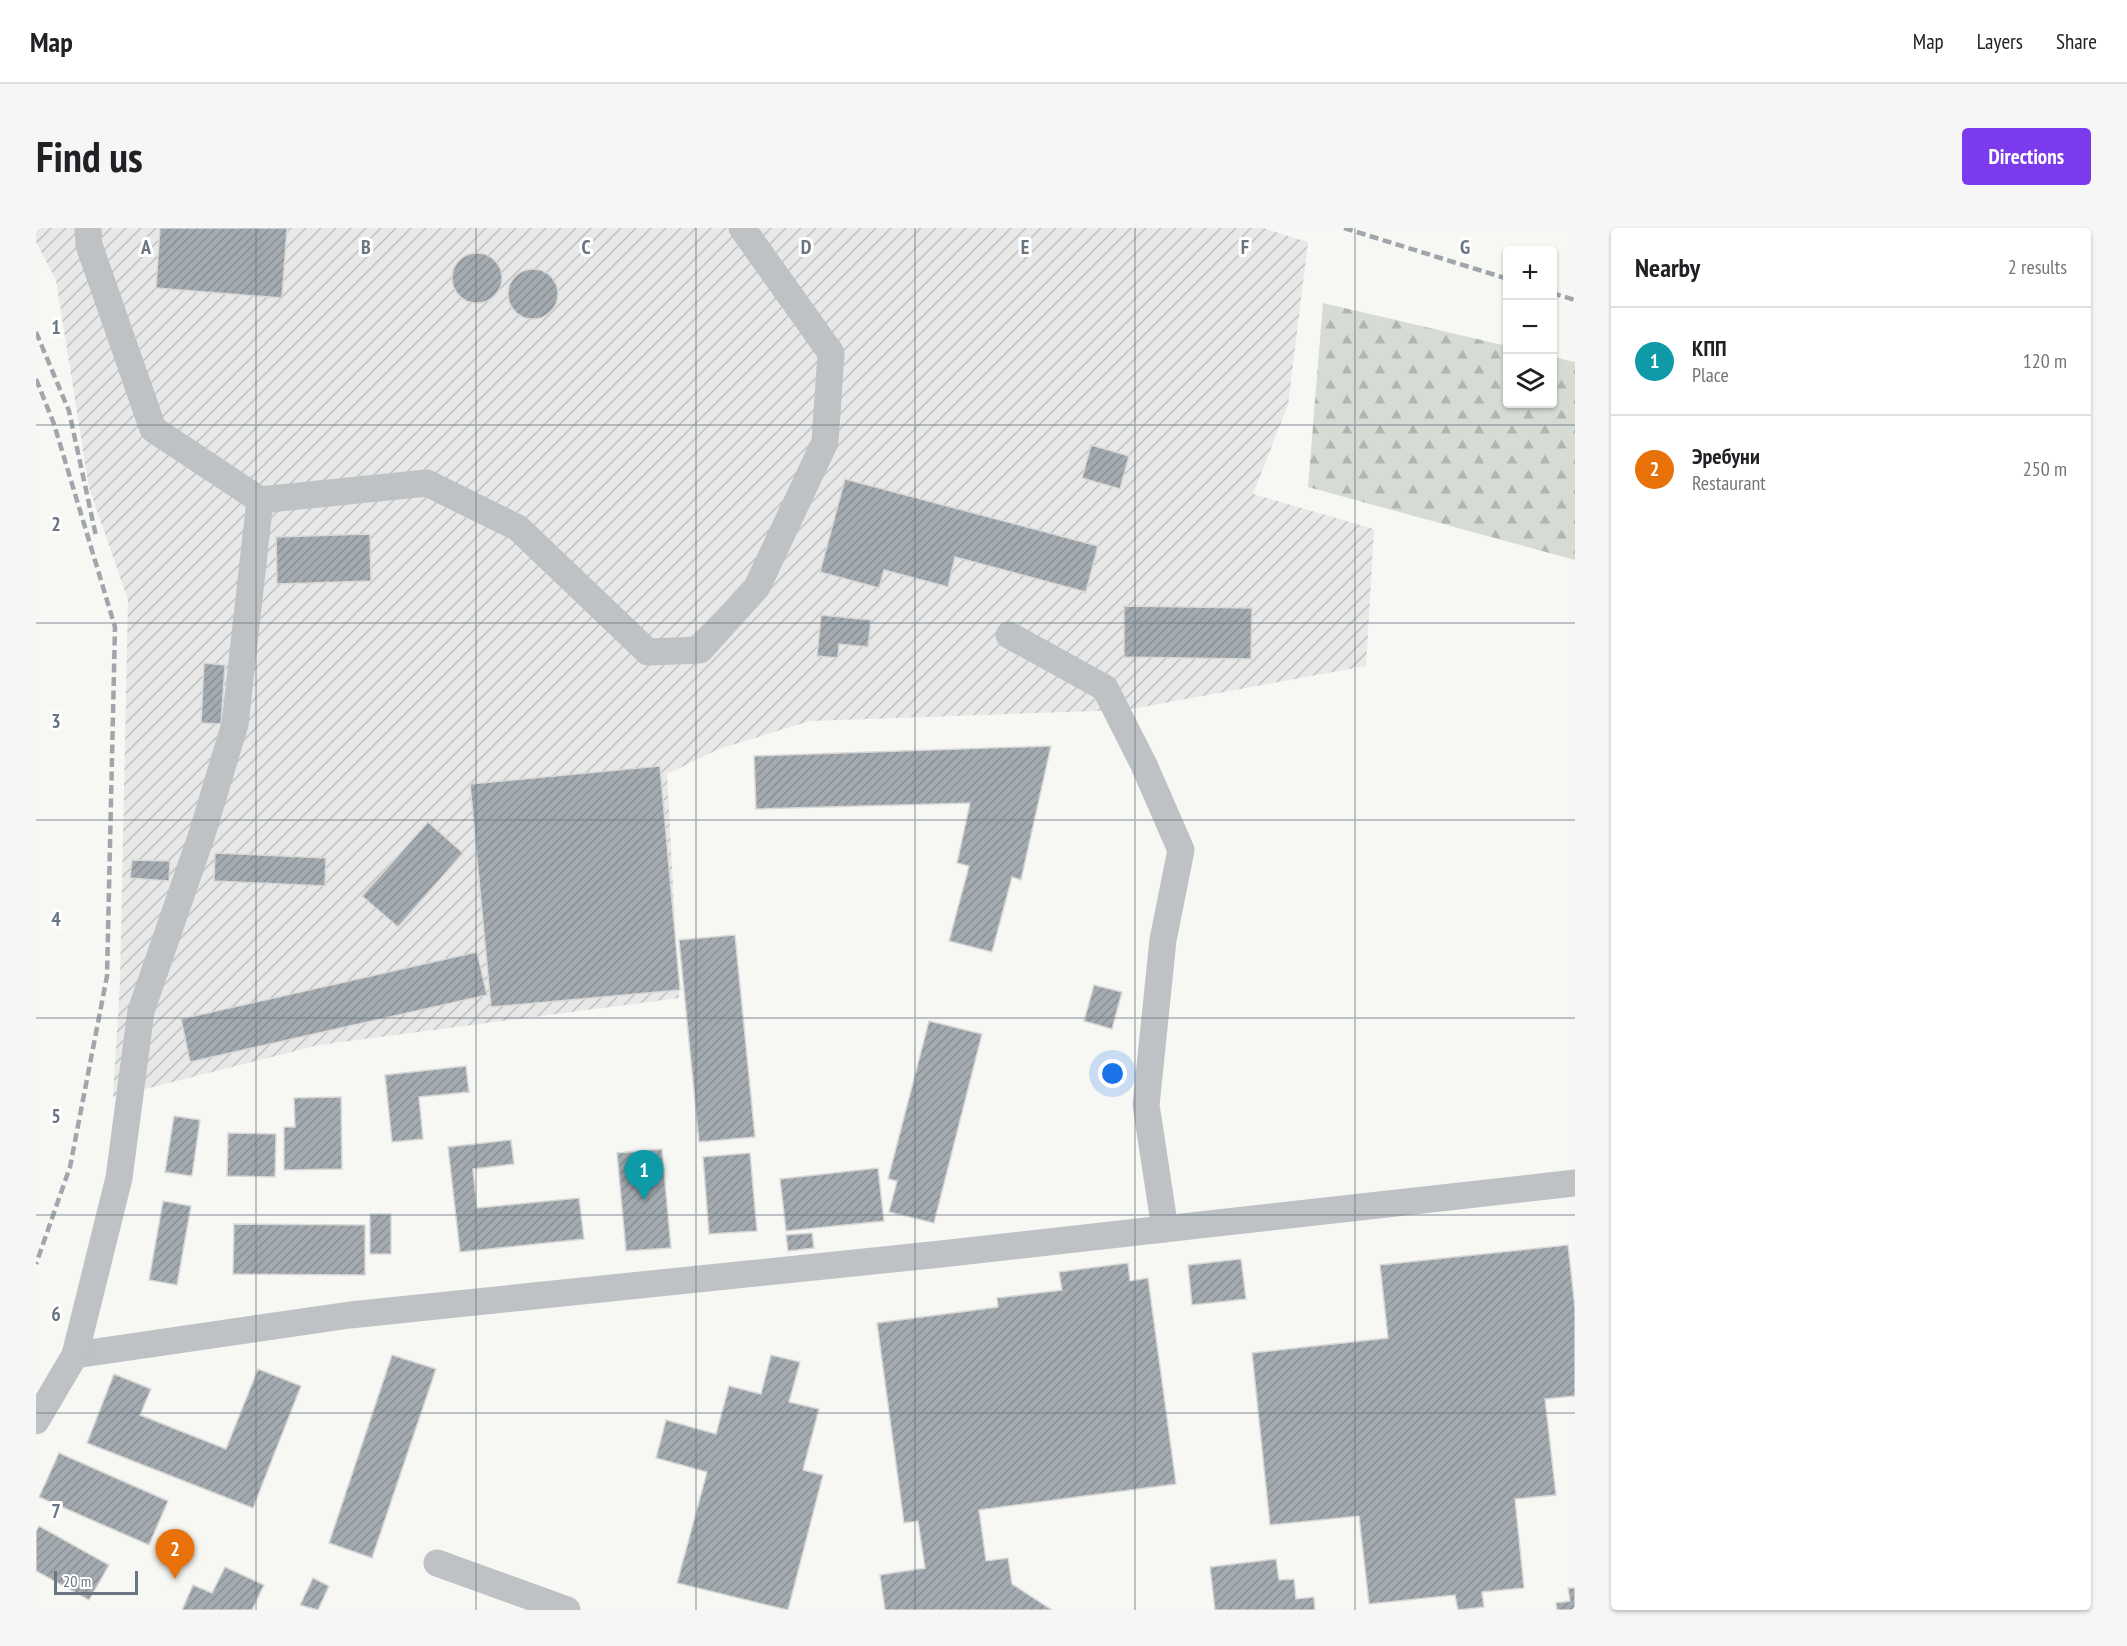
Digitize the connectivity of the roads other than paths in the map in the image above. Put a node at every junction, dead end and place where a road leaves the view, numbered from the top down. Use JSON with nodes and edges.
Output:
{"nodes":[{"id":1,"x":88,"y":228,"type":"edge"},
{"id":2,"x":742,"y":228,"type":"edge"},
{"id":3,"x":260,"y":500,"type":"junction"},
{"id":4,"x":1009,"y":635,"type":"dead end"},
{"id":5,"x":1575,"y":1183,"type":"edge"},
{"id":6,"x":1165,"y":1229,"type":"junction"},
{"id":7,"x":75,"y":1355,"type":"junction"},
{"id":8,"x":36,"y":1421,"type":"edge"},
{"id":9,"x":436,"y":1563,"type":"dead end"},
{"id":10,"x":567,"y":1610,"type":"edge"}],
"edges":[{"from":1,"to":3,"type":"lane"},
{"from":2,"to":3,"type":"lane"},
{"from":3,"to":7,"type":"lane"},
{"from":4,"to":6,"type":"lane"},
{"from":5,"to":6,"type":"lane"},
{"from":6,"to":7,"type":"lane"},
{"from":7,"to":8,"type":"lane"},
{"from":9,"to":10,"type":"lane"}]}
